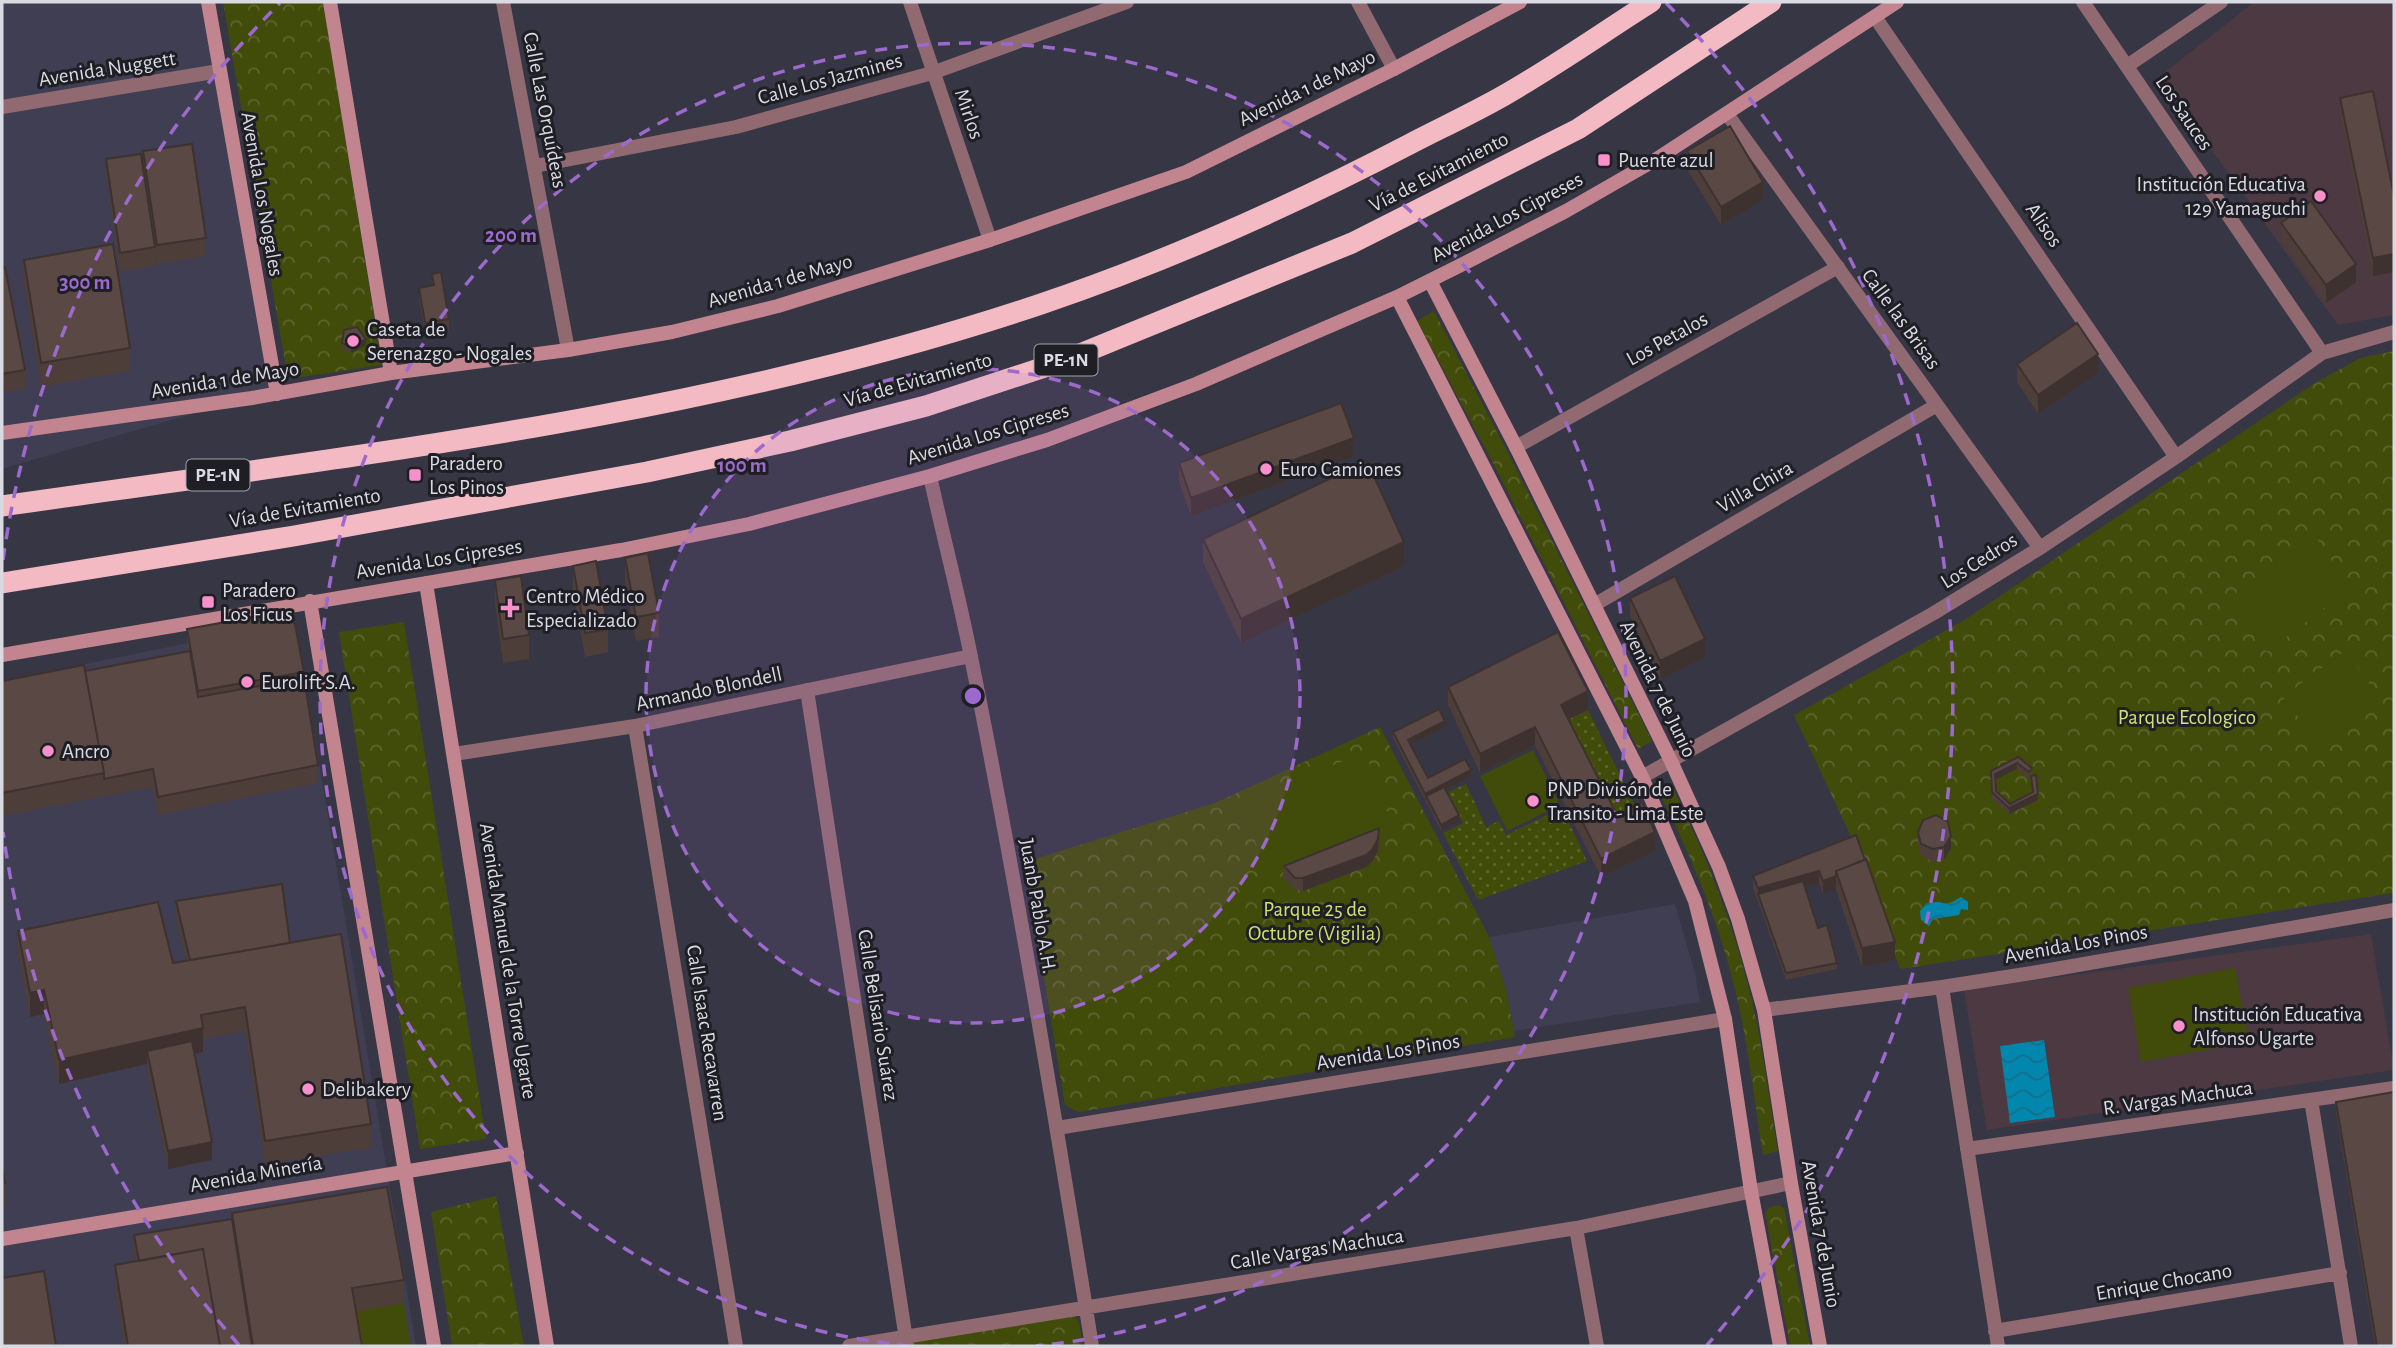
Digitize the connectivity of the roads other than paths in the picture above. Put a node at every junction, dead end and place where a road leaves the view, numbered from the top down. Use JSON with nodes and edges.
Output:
{"nodes":[{"id":1,"x":208,"y":2,"type":"edge"},
{"id":2,"x":330,"y":2,"type":"edge"},
{"id":3,"x":503,"y":2,"type":"edge"},
{"id":4,"x":910,"y":2,"type":"edge"},
{"id":5,"x":1127,"y":2,"type":"edge"},
{"id":6,"x":1358,"y":2,"type":"edge"},
{"id":7,"x":1520,"y":2,"type":"edge"},
{"id":8,"x":1651,"y":2,"type":"edge"},
{"id":9,"x":1771,"y":2,"type":"edge"},
{"id":10,"x":1897,"y":2,"type":"edge"},
{"id":11,"x":2083,"y":2,"type":"edge"},
{"id":12,"x":2221,"y":2,"type":"edge"},
{"id":13,"x":1875,"y":17,"type":"junction"},
{"id":14,"x":2127,"y":65,"type":"junction"},
{"id":15,"x":1394,"y":69,"type":"junction"},
{"id":16,"x":219,"y":71,"type":"junction"},
{"id":17,"x":932,"y":73,"type":"junction"},
{"id":18,"x":2,"y":107,"type":"edge"},
{"id":19,"x":1727,"y":114,"type":"junction"},
{"id":20,"x":535,"y":166,"type":"junction"},
{"id":21,"x":990,"y":240,"type":"junction"},
{"id":22,"x":1838,"y":267,"type":"junction"},
{"id":23,"x":1430,"y":281,"type":"junction"},
{"id":24,"x":1397,"y":297,"type":"junction"},
{"id":25,"x":2394,"y":332,"type":"edge"},
{"id":26,"x":568,"y":350,"type":"junction"},
{"id":27,"x":2322,"y":353,"type":"junction"},
{"id":28,"x":391,"y":373,"type":"junction"},
{"id":29,"x":277,"y":394,"type":"junction"},
{"id":30,"x":1937,"y":405,"type":"junction"},
{"id":31,"x":2,"y":433,"type":"edge"},
{"id":32,"x":1516,"y":447,"type":"junction"},
{"id":33,"x":2176,"y":457,"type":"junction"},
{"id":34,"x":930,"y":476,"type":"junction"},
{"id":35,"x":2,"y":506,"type":"edge"},
{"id":36,"x":2040,"y":548,"type":"junction"},
{"id":37,"x":2,"y":583,"type":"edge"},
{"id":38,"x":426,"y":583,"type":"junction"},
{"id":39,"x":310,"y":601,"type":"junction"},
{"id":40,"x":1594,"y":606,"type":"junction"},
{"id":41,"x":2,"y":655,"type":"edge"},
{"id":42,"x":971,"y":656,"type":"junction"},
{"id":43,"x":807,"y":690,"type":"junction"},
{"id":44,"x":635,"y":726,"type":"junction"},
{"id":45,"x":454,"y":754,"type":"junction"},
{"id":46,"x":1671,"y":761,"type":"junction"},
{"id":47,"x":1642,"y":777,"type":"junction"},
{"id":48,"x":2394,"y":910,"type":"edge"},
{"id":49,"x":1942,"y":987,"type":"junction"},
{"id":50,"x":1764,"y":1010,"type":"junction"},
{"id":51,"x":1725,"y":1018,"type":"junction"},
{"id":52,"x":2394,"y":1088,"type":"edge"},
{"id":53,"x":2311,"y":1100,"type":"junction"},
{"id":54,"x":1057,"y":1128,"type":"junction"},
{"id":55,"x":1967,"y":1149,"type":"junction"},
{"id":56,"x":517,"y":1153,"type":"junction"},
{"id":57,"x":406,"y":1171,"type":"junction"},
{"id":58,"x":1791,"y":1183,"type":"junction"},
{"id":59,"x":1751,"y":1191,"type":"junction"},
{"id":60,"x":1576,"y":1228,"type":"junction"},
{"id":61,"x":2,"y":1239,"type":"edge"},
{"id":62,"x":2340,"y":1273,"type":"junction"},
{"id":63,"x":1086,"y":1307,"type":"junction"},
{"id":64,"x":1995,"y":1331,"type":"junction"},
{"id":65,"x":907,"y":1342,"type":"edge"},
{"id":66,"x":434,"y":1346,"type":"edge"},
{"id":67,"x":547,"y":1346,"type":"edge"},
{"id":68,"x":736,"y":1346,"type":"edge"},
{"id":69,"x":849,"y":1346,"type":"edge"},
{"id":70,"x":1092,"y":1346,"type":"edge"},
{"id":71,"x":1597,"y":1346,"type":"edge"},
{"id":72,"x":1780,"y":1346,"type":"edge"},
{"id":73,"x":1820,"y":1346,"type":"edge"},
{"id":74,"x":1998,"y":1346,"type":"edge"},
{"id":75,"x":2351,"y":1346,"type":"edge"}],
"edges":[{"from":1,"to":16,"type":"street","name":"Avenida Los Nogales"},
{"from":2,"to":28,"type":"street"},
{"from":3,"to":20,"type":"street","name":"Calle Las Orquídeas"},
{"from":4,"to":17,"type":"street","name":"Mirlos"},
{"from":5,"to":17,"type":"street","name":"Calle Los Jazmines"},
{"from":6,"to":15,"type":"street"},
{"from":7,"to":15,"type":"street","name":"Avenida 1 de Mayo"},
{"from":8,"to":35,"type":"highway","name":"Vía de Evitamiento","number":"PE-1N"},
{"from":9,"to":37,"type":"highway","name":"Vía de Evitamiento","number":"PE-1N"},
{"from":10,"to":13,"type":"street","name":"Avenida Los Cipreses"},
{"from":11,"to":14,"type":"street","name":"Los Sauces"},
{"from":12,"to":14,"type":"street"},
{"from":13,"to":19,"type":"street","name":"Avenida Los Cipreses"},
{"from":13,"to":33,"type":"street","name":"Alisos"},
{"from":14,"to":27,"type":"street","name":"Los Sauces"},
{"from":15,"to":21,"type":"street","name":"Avenida 1 de Mayo"},
{"from":16,"to":18,"type":"street","name":"Avenida Nuggett"},
{"from":16,"to":29,"type":"street","name":"Avenida Los Nogales"},
{"from":17,"to":20,"type":"street","name":"Calle Los Jazmines"},
{"from":17,"to":21,"type":"street","name":"Mirlos"},
{"from":19,"to":22,"type":"street","name":"Calle las Brisas"},
{"from":19,"to":23,"type":"street","name":"Avenida Los Cipreses"},
{"from":20,"to":26,"type":"street","name":"Calle Las Orquídeas"},
{"from":21,"to":26,"type":"street","name":"Avenida 1 de Mayo"},
{"from":22,"to":30,"type":"street","name":"Calle las Brisas"},
{"from":22,"to":32,"type":"street","name":"Los Petalos"},
{"from":23,"to":24,"type":"street","name":"Avenida Los Cipreses"},
{"from":23,"to":32,"type":"street","name":"Avenida 7 de Junio"},
{"from":24,"to":34,"type":"street","name":"Avenida Los Cipreses"},
{"from":24,"to":47,"type":"street"},
{"from":25,"to":27,"type":"street","name":"Los Cedros"},
{"from":26,"to":28,"type":"street","name":"Avenida 1 de Mayo"},
{"from":27,"to":33,"type":"street","name":"Los Cedros"},
{"from":28,"to":29,"type":"street","name":"Avenida 1 de Mayo"},
{"from":29,"to":31,"type":"street","name":"Avenida 1 de Mayo"},
{"from":30,"to":36,"type":"street","name":"Calle las Brisas"},
{"from":30,"to":40,"type":"street","name":"Villa Chira"},
{"from":32,"to":40,"type":"street","name":"Avenida 7 de Junio"},
{"from":33,"to":36,"type":"street","name":"Los Cedros"},
{"from":34,"to":38,"type":"street","name":"Avenida Los Cipreses"},
{"from":34,"to":42,"type":"street","name":"Juanb Pablo A.H."},
{"from":36,"to":46,"type":"street","name":"Los Cedros"},
{"from":38,"to":39,"type":"street","name":"Avenida Los Cipreses"},
{"from":38,"to":45,"type":"street","name":"Avenida Manuel de la Torre Ugarte"},
{"from":39,"to":41,"type":"street","name":"Avenida Los Cipreses"},
{"from":39,"to":57,"type":"street"},
{"from":40,"to":46,"type":"street","name":"Avenida 7 de Junio"},
{"from":42,"to":43,"type":"street","name":"Armando Blondell"},
{"from":42,"to":54,"type":"street","name":"Juanb Pablo A.H."},
{"from":43,"to":44,"type":"street","name":"Armando Blondell"},
{"from":43,"to":65,"type":"street","name":"Calle Belisario Suárez"},
{"from":44,"to":45,"type":"street","name":"Armando Blondell"},
{"from":44,"to":68,"type":"street","name":"Calle Isaac Recavarren"},
{"from":45,"to":56,"type":"street","name":"Avenida Manuel de la Torre Ugarte"},
{"from":46,"to":47,"type":"street","name":"Los Cedros"},
{"from":46,"to":50,"type":"street","name":"Avenida 7 de Junio"},
{"from":47,"to":51,"type":"street"},
{"from":48,"to":49,"type":"street","name":"Avenida Los Pinos"},
{"from":49,"to":50,"type":"street","name":"Avenida Los Pinos"},
{"from":49,"to":55,"type":"street"},
{"from":50,"to":58,"type":"street","name":"Avenida 7 de Junio"},
{"from":51,"to":54,"type":"street","name":"Avenida Los Pinos"},
{"from":51,"to":59,"type":"street"},
{"from":52,"to":53,"type":"street","name":"R. Vargas Machuca"},
{"from":53,"to":55,"type":"street","name":"R. Vargas Machuca"},
{"from":53,"to":62,"type":"street"},
{"from":54,"to":63,"type":"street","name":"Juanb Pablo A.H."},
{"from":55,"to":64,"type":"street"},
{"from":56,"to":57,"type":"street","name":"Avenida Minería"},
{"from":56,"to":67,"type":"street","name":"Avenida Manuel de la Torre Ugarte"},
{"from":57,"to":61,"type":"street","name":"Avenida Minería"},
{"from":57,"to":66,"type":"street"},
{"from":58,"to":59,"type":"street","name":"Calle Vargas Machuca"},
{"from":58,"to":73,"type":"street","name":"Avenida 7 de Junio"},
{"from":59,"to":60,"type":"street","name":"Calle Vargas Machuca"},
{"from":59,"to":72,"type":"street"},
{"from":60,"to":63,"type":"street","name":"Calle Vargas Machuca"},
{"from":60,"to":71,"type":"street"},
{"from":62,"to":64,"type":"street","name":"Enrique Chocano"},
{"from":62,"to":75,"type":"street"},
{"from":63,"to":65,"type":"street","name":"Calle Vargas Machuca"},
{"from":63,"to":70,"type":"street","name":"Juanb Pablo A.H."},
{"from":64,"to":74,"type":"street"},
{"from":65,"to":69,"type":"street","name":"Calle Vargas Machuca"}]}
